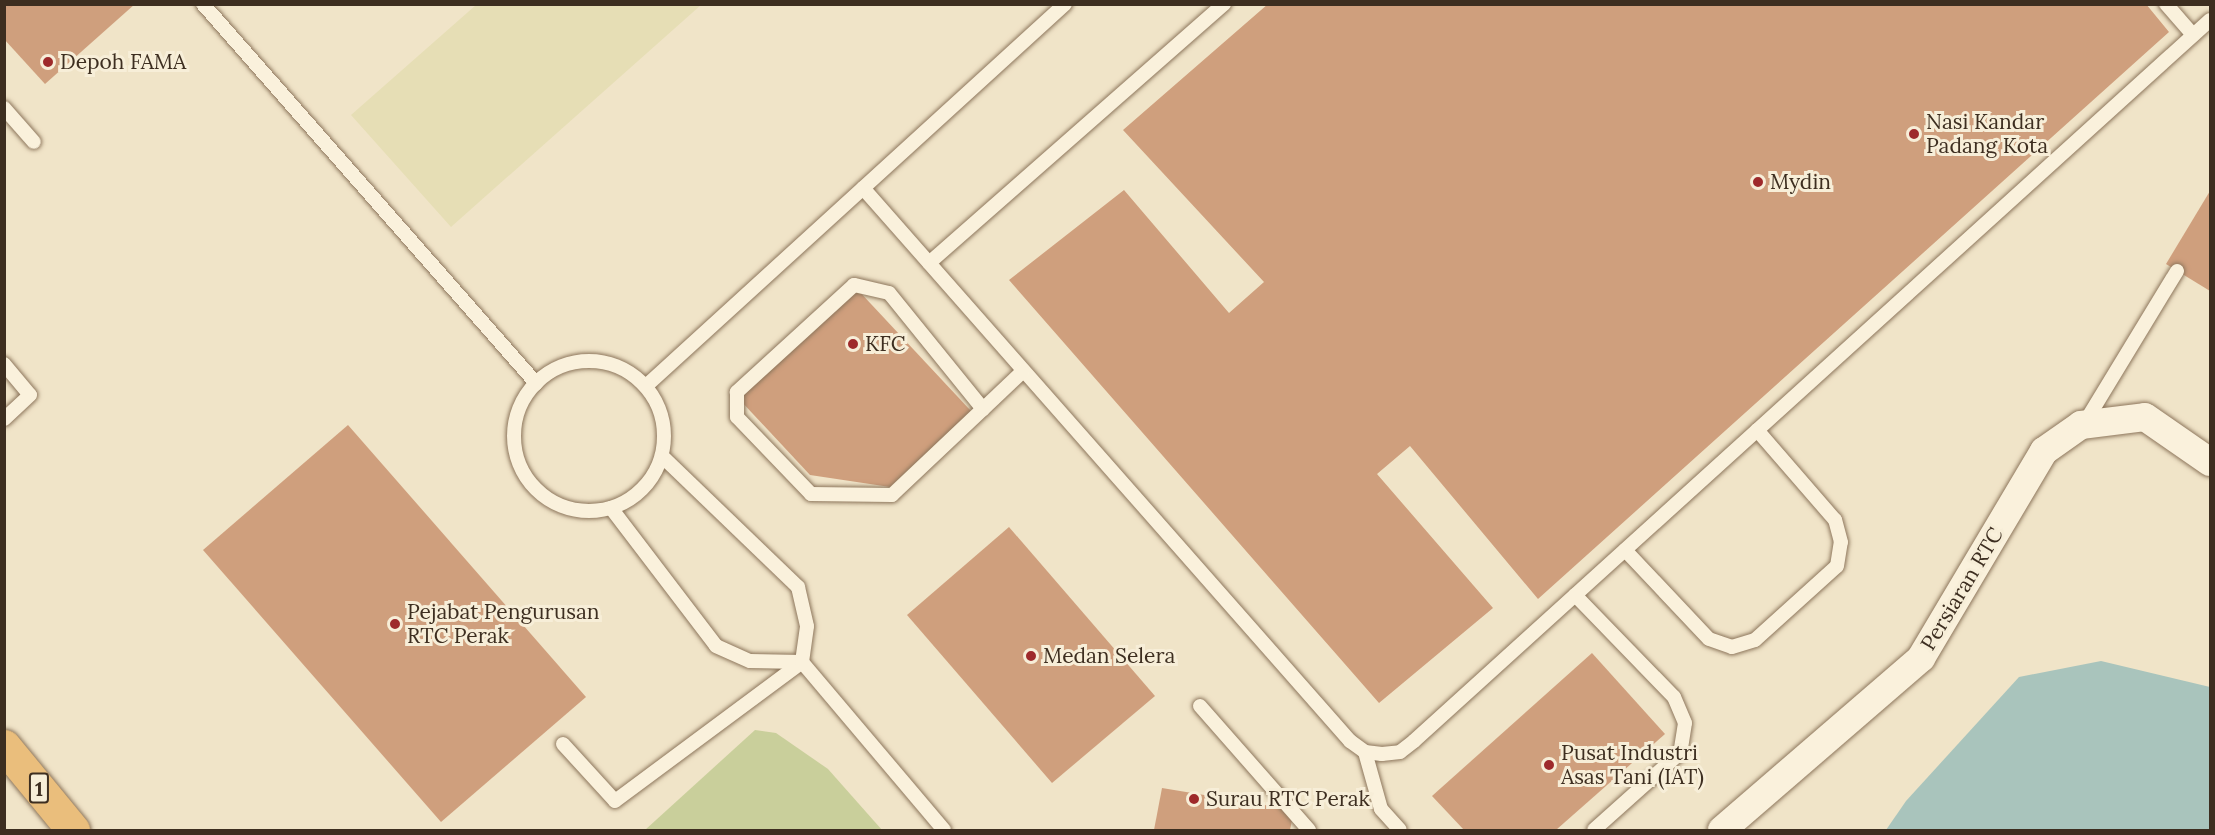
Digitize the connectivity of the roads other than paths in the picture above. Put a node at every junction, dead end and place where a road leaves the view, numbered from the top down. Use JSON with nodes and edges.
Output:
{"nodes":[{"id":1,"x":203,"y":4,"type":"edge"},
{"id":2,"x":1065,"y":4,"type":"edge"},
{"id":3,"x":1224,"y":4,"type":"edge"},
{"id":4,"x":2166,"y":4,"type":"edge"},
{"id":5,"x":2211,"y":20,"type":"edge"},
{"id":6,"x":2193,"y":35,"type":"junction"},
{"id":7,"x":4,"y":108,"type":"edge"},
{"id":8,"x":34,"y":142,"type":"dead end"},
{"id":9,"x":863,"y":188,"type":"junction"},
{"id":10,"x":929,"y":263,"type":"junction"},
{"id":11,"x":2177,"y":271,"type":"dead end"},
{"id":12,"x":4,"y":363,"type":"edge"},
{"id":13,"x":1023,"y":370,"type":"junction"},
{"id":14,"x":536,"y":383,"type":"junction"},
{"id":15,"x":645,"y":386,"type":"junction"},
{"id":16,"x":983,"y":410,"type":"junction"},
{"id":17,"x":4,"y":419,"type":"edge"},
{"id":18,"x":2083,"y":425,"type":"junction"},
{"id":19,"x":1757,"y":430,"type":"junction"},
{"id":20,"x":662,"y":456,"type":"junction"},
{"id":21,"x":2211,"y":462,"type":"edge"},
{"id":22,"x":611,"y":508,"type":"junction"},
{"id":23,"x":1624,"y":550,"type":"junction"},
{"id":24,"x":1575,"y":595,"type":"junction"},
{"id":25,"x":802,"y":662,"type":"junction"},
{"id":26,"x":1200,"y":706,"type":"dead end"},
{"id":27,"x":563,"y":744,"type":"dead end"},
{"id":28,"x":4,"y":746,"type":"edge"},
{"id":29,"x":1365,"y":752,"type":"junction"},
{"id":30,"x":1396,"y":829,"type":"edge"},
{"id":31,"x":73,"y":831,"type":"edge"},
{"id":32,"x":944,"y":831,"type":"edge"},
{"id":33,"x":1309,"y":831,"type":"edge"},
{"id":34,"x":1594,"y":831,"type":"edge"},
{"id":35,"x":1722,"y":831,"type":"edge"}],
"edges":[{"from":1,"to":14,"type":"lane"},
{"from":2,"to":9,"type":"lane"},
{"from":3,"to":10,"type":"lane"},
{"from":4,"to":6,"type":"lane"},
{"from":5,"to":6,"type":"lane"},
{"from":6,"to":19,"type":"lane"},
{"from":7,"to":8,"type":"lane"},
{"from":9,"to":10,"type":"lane"},
{"from":9,"to":15,"type":"lane"},
{"from":10,"to":13,"type":"lane"},
{"from":11,"to":18,"type":"lane"},
{"from":12,"to":17,"type":"lane"},
{"from":13,"to":16,"type":"lane"},
{"from":13,"to":29,"type":"lane"},
{"from":14,"to":15,"type":"lane"},
{"from":14,"to":22,"type":"lane"},
{"from":15,"to":20,"type":"lane"},
{"from":16,"to":16,"type":"lane"},
{"from":18,"to":21,"type":"street","name":"Persiaran RTC"},
{"from":18,"to":35,"type":"street","name":"Persiaran RTC"},
{"from":19,"to":23,"type":"lane"},
{"from":19,"to":23,"type":"lane"},
{"from":20,"to":22,"type":"lane"},
{"from":20,"to":25,"type":"lane"},
{"from":22,"to":25,"type":"lane"},
{"from":23,"to":24,"type":"lane"},
{"from":24,"to":29,"type":"lane"},
{"from":24,"to":34,"type":"lane"},
{"from":25,"to":27,"type":"lane"},
{"from":25,"to":32,"type":"lane"},
{"from":26,"to":33,"type":"lane"},
{"from":28,"to":31,"type":"highway","number":"1"},
{"from":29,"to":30,"type":"lane"}]}
